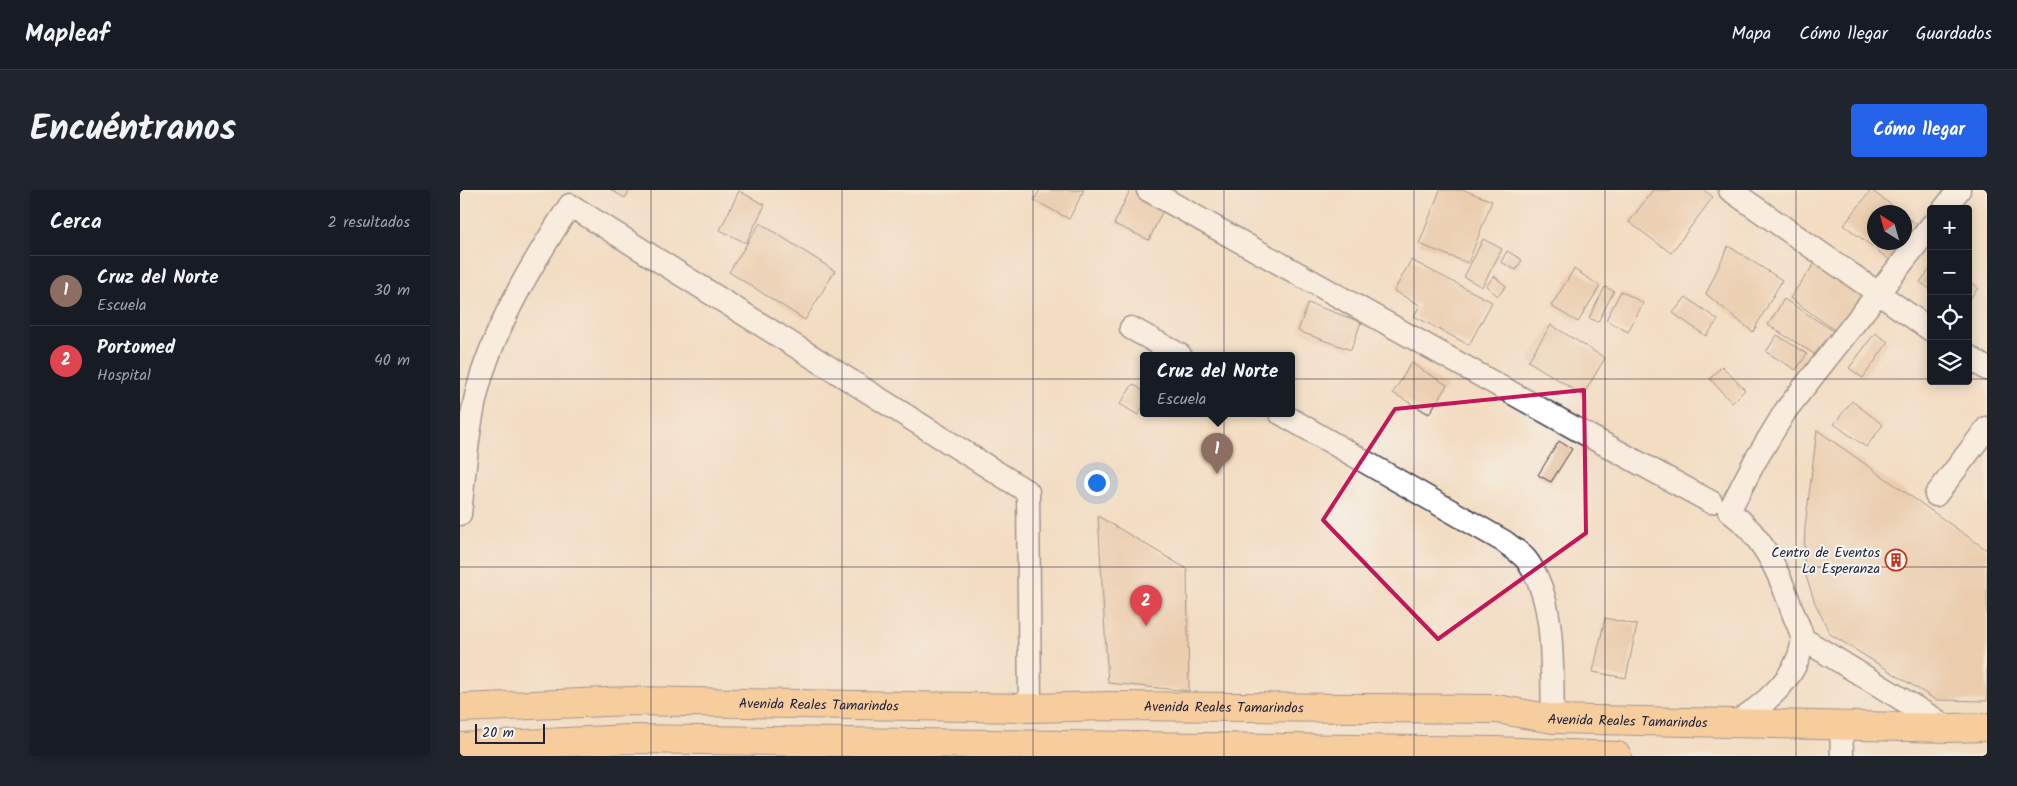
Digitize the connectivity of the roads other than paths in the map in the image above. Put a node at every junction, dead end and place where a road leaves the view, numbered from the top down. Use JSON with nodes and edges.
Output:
{"nodes":[{"id":1,"x":1148,"y":190,"type":"edge"},
{"id":2,"x":1730,"y":190,"type":"edge"},
{"id":3,"x":1959,"y":190,"type":"edge"},
{"id":4,"x":1947,"y":205,"type":"edge"},
{"id":5,"x":1927,"y":231,"type":"edge"},
{"id":6,"x":1878,"y":293,"type":"junction"},
{"id":7,"x":1927,"y":327,"type":"edge"},
{"id":8,"x":1131,"y":328,"type":"dead end"},
{"id":9,"x":1175,"y":352,"type":"edge"},
{"id":10,"x":1972,"y":359,"type":"edge"},
{"id":11,"x":1987,"y":369,"type":"edge"},
{"id":12,"x":1287,"y":417,"type":"edge"},
{"id":13,"x":1987,"y":428,"type":"edge"},
{"id":14,"x":1936,"y":495,"type":"dead end"},
{"id":15,"x":1711,"y":502,"type":"dead end"},
{"id":16,"x":460,"y":514,"type":"edge"},
{"id":17,"x":1803,"y":639,"type":"junction"},
{"id":18,"x":1109,"y":706,"type":"junction"},
{"id":19,"x":460,"y":708,"type":"edge"},
{"id":20,"x":1030,"y":708,"type":"junction"},
{"id":21,"x":1553,"y":719,"type":"junction"},
{"id":22,"x":1732,"y":724,"type":"junction"},
{"id":23,"x":1841,"y":725,"type":"junction"},
{"id":24,"x":1987,"y":727,"type":"edge"},
{"id":25,"x":1949,"y":728,"type":"junction"},
{"id":26,"x":1109,"y":745,"type":"junction"},
{"id":27,"x":460,"y":746,"type":"edge"},
{"id":28,"x":1617,"y":756,"type":"edge"},
{"id":29,"x":1842,"y":756,"type":"edge"}],
"edges":[{"from":1,"to":15,"type":"street"},
{"from":2,"to":6,"type":"street"},
{"from":3,"to":4,"type":"street"},
{"from":5,"to":6,"type":"street"},
{"from":6,"to":7,"type":"street"},
{"from":6,"to":17,"type":"street"},
{"from":8,"to":9,"type":"street"},
{"from":10,"to":11,"type":"street"},
{"from":12,"to":21,"type":"street"},
{"from":13,"to":14,"type":"street"},
{"from":16,"to":20,"type":"street"},
{"from":17,"to":22,"type":"street"},
{"from":17,"to":25,"type":"street"},
{"from":18,"to":20,"type":"main road","name":"Avenida Reales Tamarindos"},
{"from":18,"to":21,"type":"main road","name":"Avenida Reales Tamarindos"},
{"from":18,"to":26,"type":"main road"},
{"from":19,"to":20,"type":"main road","name":"Avenida Reales Tamarindos"},
{"from":21,"to":22,"type":"main road","name":"Avenida Reales Tamarindos"},
{"from":22,"to":23,"type":"main road","name":"Avenida Reales Tamarindos"},
{"from":23,"to":25,"type":"main road","name":"Avenida Reales Tamarindos"},
{"from":23,"to":29,"type":"street"},
{"from":24,"to":25,"type":"main road","name":"Avenida Reales Tamarindos"},
{"from":26,"to":27,"type":"main road"},
{"from":26,"to":28,"type":"main road"}]}
